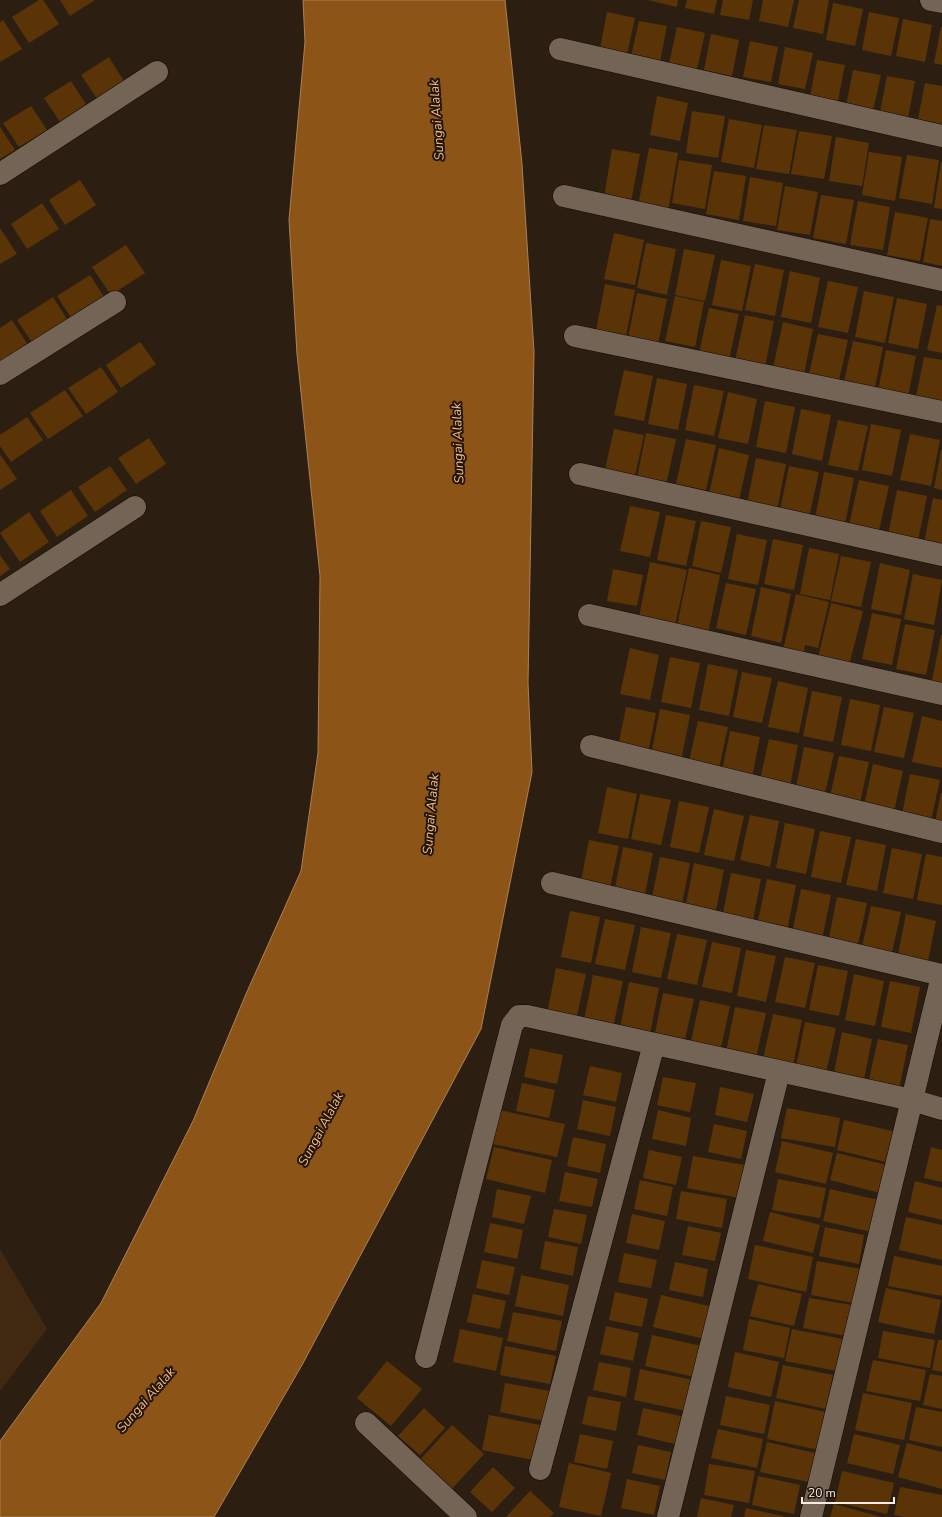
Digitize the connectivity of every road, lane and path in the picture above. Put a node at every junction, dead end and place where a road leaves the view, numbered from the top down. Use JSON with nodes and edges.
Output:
{"nodes":[{"id":1,"x":931,"y":0,"type":"edge"},
{"id":2,"x":942,"y":2,"type":"edge"},
{"id":3,"x":560,"y":49,"type":"dead end"},
{"id":4,"x":157,"y":72,"type":"dead end"},
{"id":5,"x":942,"y":136,"type":"edge"},
{"id":6,"x":0,"y":174,"type":"edge"},
{"id":7,"x":564,"y":196,"type":"dead end"},
{"id":8,"x":942,"y":280,"type":"edge"},
{"id":9,"x":115,"y":302,"type":"dead end"},
{"id":10,"x":575,"y":336,"type":"dead end"},
{"id":11,"x":0,"y":374,"type":"edge"},
{"id":12,"x":942,"y":412,"type":"edge"},
{"id":13,"x":580,"y":474,"type":"dead end"},
{"id":14,"x":135,"y":507,"type":"dead end"},
{"id":15,"x":942,"y":555,"type":"edge"},
{"id":16,"x":0,"y":595,"type":"edge"},
{"id":17,"x":589,"y":615,"type":"dead end"},
{"id":18,"x":942,"y":694,"type":"edge"},
{"id":19,"x":590,"y":746,"type":"dead end"},
{"id":20,"x":942,"y":832,"type":"edge"},
{"id":21,"x":552,"y":883,"type":"dead end"},
{"id":22,"x":942,"y":975,"type":"edge"},
{"id":23,"x":654,"y":1044,"type":"junction"},
{"id":24,"x":779,"y":1072,"type":"junction"},
{"id":25,"x":912,"y":1100,"type":"junction"},
{"id":26,"x":942,"y":1109,"type":"edge"},
{"id":27,"x":426,"y":1357,"type":"dead end"},
{"id":28,"x":366,"y":1424,"type":"dead end"},
{"id":29,"x":540,"y":1468,"type":"dead end"},
{"id":30,"x":466,"y":1517,"type":"edge"},
{"id":31,"x":668,"y":1517,"type":"edge"},
{"id":32,"x":811,"y":1517,"type":"edge"}],
"edges":[{"from":1,"to":2,"type":"street"},
{"from":3,"to":5,"type":"street"},
{"from":4,"to":6,"type":"street"},
{"from":7,"to":8,"type":"street"},
{"from":9,"to":11,"type":"street"},
{"from":10,"to":12,"type":"street"},
{"from":13,"to":15,"type":"street"},
{"from":14,"to":16,"type":"street"},
{"from":17,"to":18,"type":"street"},
{"from":19,"to":20,"type":"street"},
{"from":21,"to":22,"type":"street"},
{"from":22,"to":25,"type":"street"},
{"from":23,"to":24,"type":"street"},
{"from":23,"to":27,"type":"street"},
{"from":23,"to":29,"type":"street"},
{"from":24,"to":25,"type":"street"},
{"from":24,"to":31,"type":"street"},
{"from":25,"to":26,"type":"street"},
{"from":25,"to":32,"type":"street"},
{"from":28,"to":30,"type":"street"}]}
